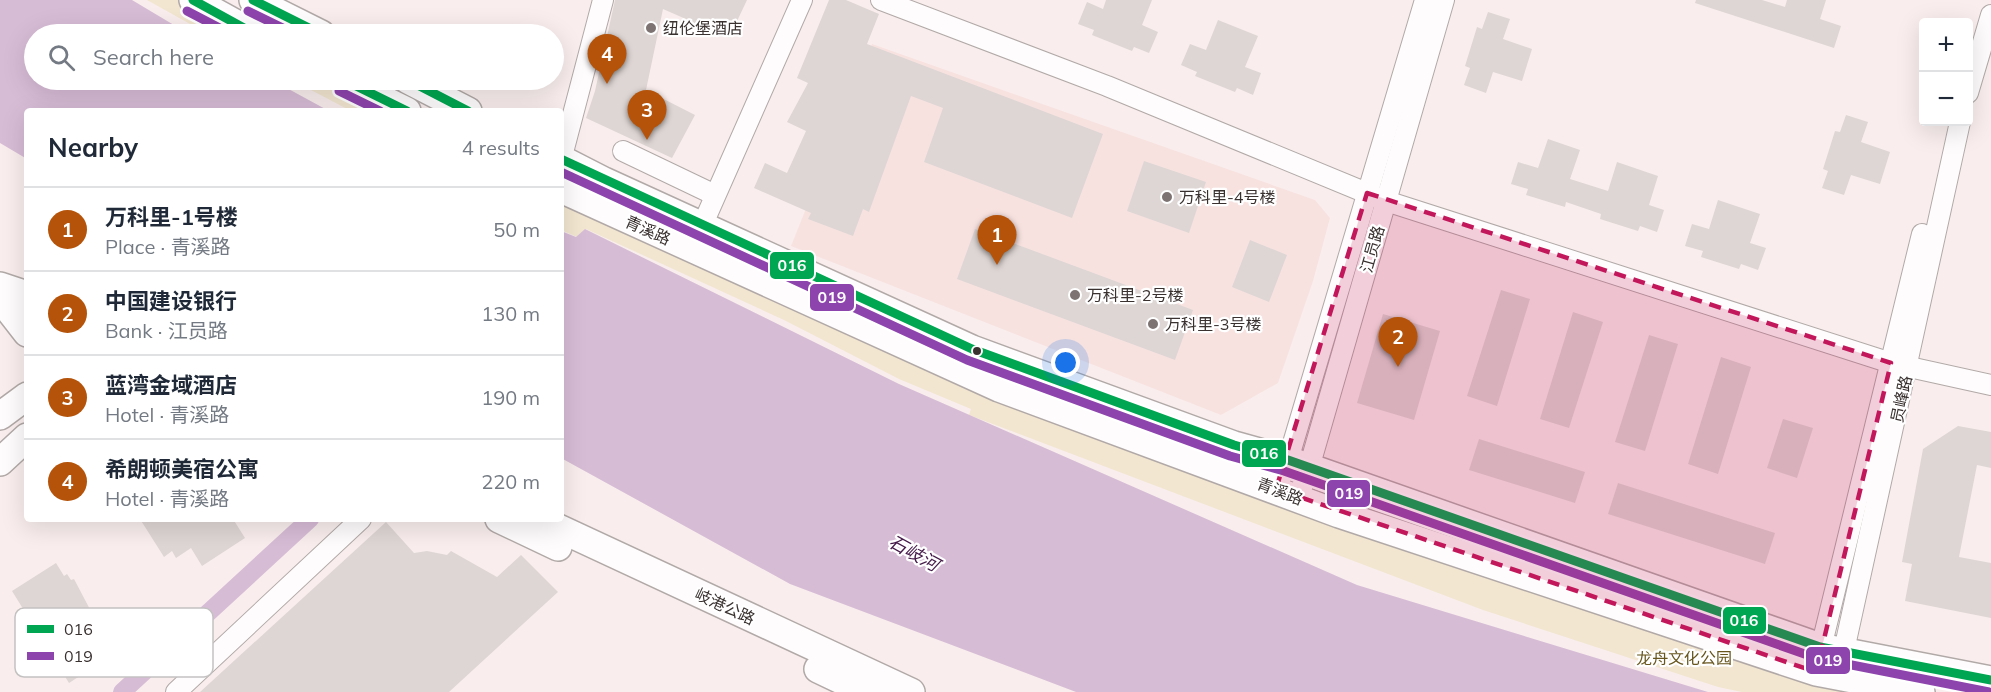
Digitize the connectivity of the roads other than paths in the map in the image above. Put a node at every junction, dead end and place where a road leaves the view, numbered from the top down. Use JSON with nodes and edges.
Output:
{"nodes":[{"id":1,"x":193,"y":0,"type":"edge"},
{"id":2,"x":253,"y":0,"type":"edge"},
{"id":3,"x":603,"y":0,"type":"edge"},
{"id":4,"x":802,"y":0,"type":"edge"},
{"id":5,"x":881,"y":0,"type":"edge"},
{"id":6,"x":1425,"y":0,"type":"edge"},
{"id":7,"x":1444,"y":0,"type":"edge"},
{"id":8,"x":1991,"y":0,"type":"edge"},
{"id":9,"x":1991,"y":15,"type":"edge"},
{"id":10,"x":276,"y":16,"type":"edge"},
{"id":11,"x":237,"y":24,"type":"edge"},
{"id":12,"x":296,"y":24,"type":"edge"},
{"id":13,"x":1973,"y":42,"type":"edge"},
{"id":14,"x":1973,"y":76,"type":"edge"},
{"id":15,"x":364,"y":90,"type":"edge"},
{"id":16,"x":427,"y":90,"type":"edge"},
{"id":17,"x":401,"y":108,"type":"edge"},
{"id":18,"x":462,"y":108,"type":"edge"},
{"id":19,"x":1949,"y":126,"type":"edge"},
{"id":20,"x":1959,"y":126,"type":"edge"},
{"id":21,"x":564,"y":149,"type":"edge"},
{"id":22,"x":623,"y":151,"type":"dead end"},
{"id":23,"x":564,"y":161,"type":"edge"},
{"id":24,"x":564,"y":190,"type":"edge"},
{"id":25,"x":1367,"y":193,"type":"junction"},
{"id":26,"x":715,"y":195,"type":"junction"},
{"id":27,"x":1386,"y":201,"type":"junction"},
{"id":28,"x":702,"y":226,"type":"junction"},
{"id":29,"x":12,"y":301,"type":"edge"},
{"id":30,"x":24,"y":327,"type":"edge"},
{"id":31,"x":1900,"y":365,"type":"junction"},
{"id":32,"x":24,"y":384,"type":"edge"},
{"id":33,"x":1991,"y":385,"type":"edge"},
{"id":34,"x":14,"y":406,"type":"edge"},
{"id":35,"x":1298,"y":464,"type":"junction"},
{"id":36,"x":1287,"y":493,"type":"junction"},
{"id":37,"x":358,"y":522,"type":"edge"},
{"id":38,"x":505,"y":522,"type":"edge"},
{"id":39,"x":545,"y":522,"type":"edge"},
{"id":40,"x":213,"y":657,"type":"edge"},
{"id":41,"x":1830,"y":662,"type":"junction"},
{"id":42,"x":192,"y":677,"type":"edge"},
{"id":43,"x":1991,"y":680,"type":"edge"},
{"id":44,"x":176,"y":692,"type":"edge"},
{"id":45,"x":866,"y":692,"type":"edge"},
{"id":46,"x":911,"y":692,"type":"edge"},
{"id":47,"x":1921,"y":692,"type":"edge"}],
"edges":[{"from":1,"to":11,"type":"main road"},
{"from":2,"to":10,"type":"main road"},
{"from":3,"to":21,"type":"street"},
{"from":4,"to":26,"type":"street"},
{"from":5,"to":25,"type":"street"},
{"from":6,"to":25,"type":"street","name":"江员路"},
{"from":7,"to":27,"type":"street","name":"江员路"},
{"from":8,"to":13,"type":"street"},
{"from":9,"to":14,"type":"street"},
{"from":10,"to":12,"type":"main road"},
{"from":15,"to":17,"type":"main road"},
{"from":16,"to":18,"type":"main road"},
{"from":19,"to":31,"type":"street","name":"员峰路"},
{"from":20,"to":31,"type":"street","name":"员峰路"},
{"from":22,"to":26,"type":"street"},
{"from":23,"to":28,"type":"main road","name":"青溪路"},
{"from":24,"to":36,"type":"main road","name":"青溪路"},
{"from":25,"to":27,"type":"street"},
{"from":25,"to":35,"type":"street","name":"江员路"},
{"from":26,"to":28,"type":"street"},
{"from":27,"to":31,"type":"street"},
{"from":27,"to":35,"type":"street","name":"江员路"},
{"from":28,"to":35,"type":"main road","name":"青溪路"},
{"from":29,"to":30,"type":"main road"},
{"from":31,"to":33,"type":"street"},
{"from":31,"to":41,"type":"street","name":"员峰路"},
{"from":32,"to":34,"type":"main road"},
{"from":35,"to":36,"type":"street","name":"江员路"},
{"from":35,"to":41,"type":"main road","name":"青溪路"},
{"from":36,"to":41,"type":"main road","name":"青溪路"},
{"from":37,"to":40,"type":"street"},
{"from":38,"to":45,"type":"main road","name":"岐港公路"},
{"from":39,"to":46,"type":"main road","name":"岐港公路"},
{"from":41,"to":43,"type":"main road","name":"青溪路"},
{"from":41,"to":47,"type":"main road","name":"青溪路"},
{"from":42,"to":44,"type":"street"}]}
